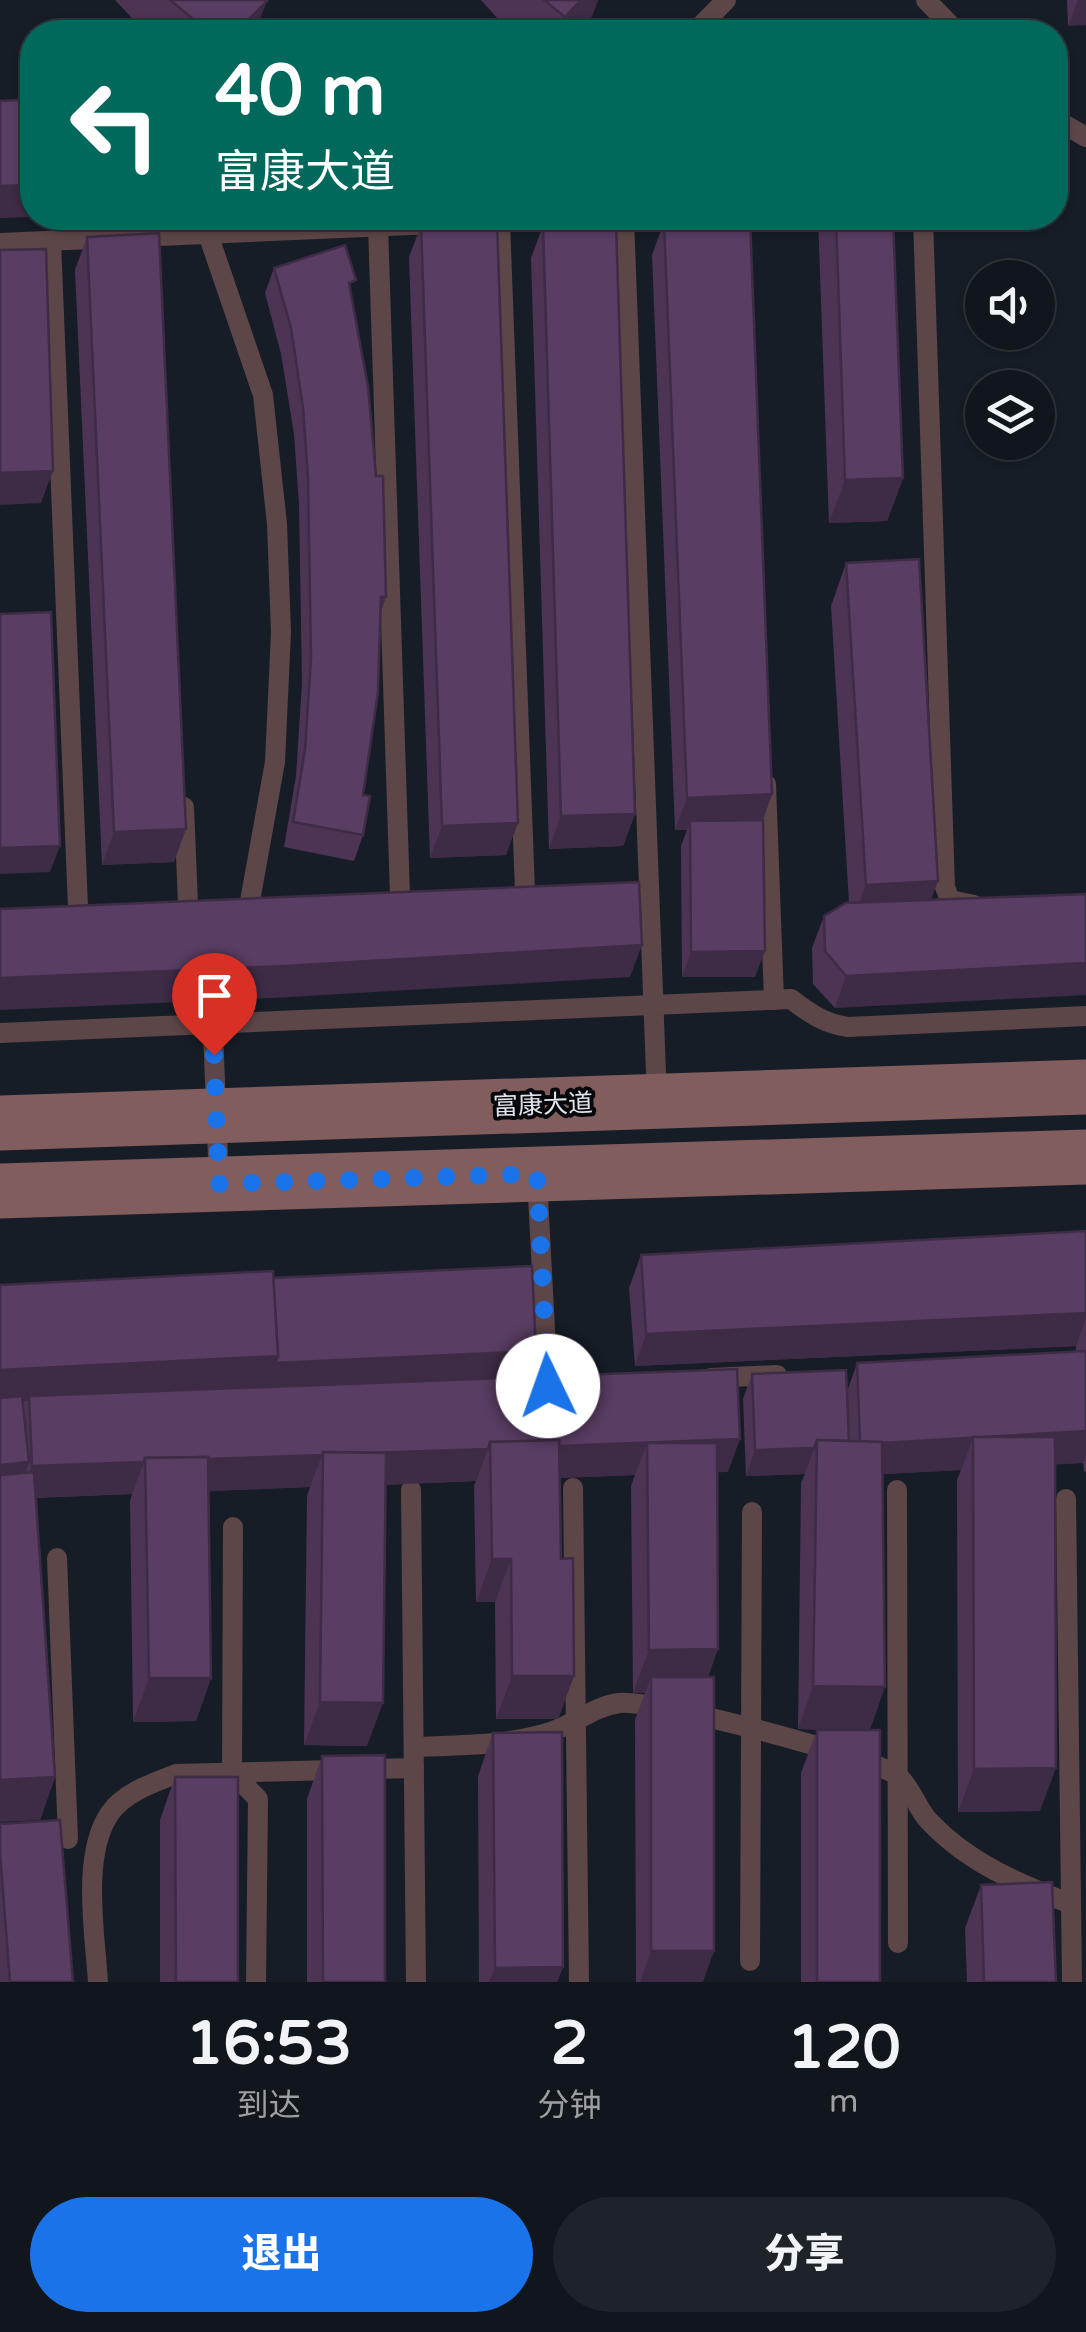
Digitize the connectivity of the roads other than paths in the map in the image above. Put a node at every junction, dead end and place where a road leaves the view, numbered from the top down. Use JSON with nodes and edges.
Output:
{"nodes":[{"id":1,"x":726,"y":0,"type":"edge"},
{"id":2,"x":926,"y":0,"type":"edge"},
{"id":3,"x":707,"y":20,"type":"edge"},
{"id":4,"x":945,"y":20,"type":"edge"},
{"id":5,"x":293,"y":230,"type":"edge"},
{"id":6,"x":378,"y":230,"type":"edge"},
{"id":7,"x":500,"y":230,"type":"edge"},
{"id":8,"x":624,"y":230,"type":"edge"},
{"id":9,"x":923,"y":230,"type":"edge"},
{"id":10,"x":208,"y":234,"type":"junction"},
{"id":11,"x":51,"y":241,"type":"junction"},
{"id":12,"x":0,"y":243,"type":"edge"},
{"id":13,"x":765,"y":765,"type":"edge"},
{"id":14,"x":183,"y":786,"type":"edge"},
{"id":15,"x":524,"y":892,"type":"edge"},
{"id":16,"x":399,"y":896,"type":"edge"},
{"id":17,"x":987,"y":905,"type":"edge"},
{"id":18,"x":77,"y":908,"type":"edge"},
{"id":19,"x":774,"y":1000,"type":"junction"},
{"id":20,"x":652,"y":1006,"type":"junction"},
{"id":21,"x":213,"y":1014,"type":"junction"},
{"id":22,"x":1086,"y":1016,"type":"edge"},
{"id":23,"x":0,"y":1033,"type":"edge"},
{"id":24,"x":1086,"y":1086,"type":"edge"},
{"id":25,"x":657,"y":1101,"type":"junction"},
{"id":26,"x":217,"y":1116,"type":"junction"},
{"id":27,"x":0,"y":1123,"type":"edge"},
{"id":28,"x":1086,"y":1157,"type":"edge"},
{"id":29,"x":537,"y":1174,"type":"junction"},
{"id":30,"x":219,"y":1184,"type":"junction"},
{"id":31,"x":0,"y":1191,"type":"edge"},
{"id":32,"x":802,"y":1373,"type":"edge"},
{"id":33,"x":685,"y":1379,"type":"edge"},
{"id":34,"x":548,"y":1386,"type":"edge"},
{"id":35,"x":573,"y":1488,"type":"dead end"},
{"id":36,"x":411,"y":1490,"type":"dead end"},
{"id":37,"x":897,"y":1490,"type":"dead end"},
{"id":38,"x":1066,"y":1499,"type":"dead end"},
{"id":39,"x":752,"y":1512,"type":"dead end"},
{"id":40,"x":233,"y":1527,"type":"dead end"},
{"id":41,"x":57,"y":1558,"type":"dead end"},
{"id":42,"x":576,"y":1718,"type":"junction"},
{"id":43,"x":750,"y":1730,"type":"junction"},
{"id":44,"x":414,"y":1758,"type":"junction"},
{"id":45,"x":232,"y":1772,"type":"junction"},
{"id":46,"x":898,"y":1776,"type":"junction"},
{"id":47,"x":98,"y":1837,"type":"junction"},
{"id":48,"x":1071,"y":1904,"type":"junction"},
{"id":49,"x":898,"y":1943,"type":"dead end"},
{"id":50,"x":750,"y":1961,"type":"dead end"},
{"id":51,"x":98,"y":1982,"type":"edge"},
{"id":52,"x":256,"y":1982,"type":"edge"},
{"id":53,"x":416,"y":1982,"type":"edge"},
{"id":54,"x":579,"y":1982,"type":"edge"},
{"id":55,"x":1072,"y":1982,"type":"edge"}],
"edges":[{"from":1,"to":3,"type":"lane"},
{"from":2,"to":4,"type":"lane"},
{"from":5,"to":10,"type":"lane"},
{"from":6,"to":16,"type":"lane"},
{"from":7,"to":15,"type":"lane"},
{"from":8,"to":20,"type":"lane"},
{"from":9,"to":17,"type":"lane"},
{"from":10,"to":11,"type":"lane"},
{"from":10,"to":14,"type":"lane"},
{"from":11,"to":12,"type":"lane"},
{"from":11,"to":18,"type":"lane"},
{"from":13,"to":19,"type":"lane"},
{"from":19,"to":20,"type":"lane"},
{"from":19,"to":22,"type":"lane"},
{"from":20,"to":21,"type":"lane"},
{"from":20,"to":25,"type":"lane"},
{"from":21,"to":23,"type":"lane"},
{"from":21,"to":26,"type":"lane"},
{"from":24,"to":25,"type":"street","name":"富康大道"},
{"from":25,"to":26,"type":"street","name":"富康大道"},
{"from":26,"to":27,"type":"street","name":"富康大道"},
{"from":26,"to":30,"type":"lane"},
{"from":28,"to":29,"type":"street"},
{"from":29,"to":30,"type":"street"},
{"from":29,"to":34,"type":"lane"},
{"from":30,"to":31,"type":"street"},
{"from":32,"to":33,"type":"lane"},
{"from":35,"to":42,"type":"lane"},
{"from":36,"to":44,"type":"lane"},
{"from":37,"to":46,"type":"lane"},
{"from":38,"to":48,"type":"lane"},
{"from":39,"to":43,"type":"lane"},
{"from":40,"to":45,"type":"lane"},
{"from":41,"to":47,"type":"lane"},
{"from":42,"to":43,"type":"lane"},
{"from":42,"to":44,"type":"lane"},
{"from":42,"to":54,"type":"lane"},
{"from":43,"to":46,"type":"lane"},
{"from":43,"to":50,"type":"lane"},
{"from":44,"to":45,"type":"lane"},
{"from":44,"to":53,"type":"lane"},
{"from":45,"to":47,"type":"lane"},
{"from":45,"to":52,"type":"lane"},
{"from":46,"to":48,"type":"lane"},
{"from":46,"to":49,"type":"lane"},
{"from":47,"to":51,"type":"lane"},
{"from":48,"to":55,"type":"lane"}]}
